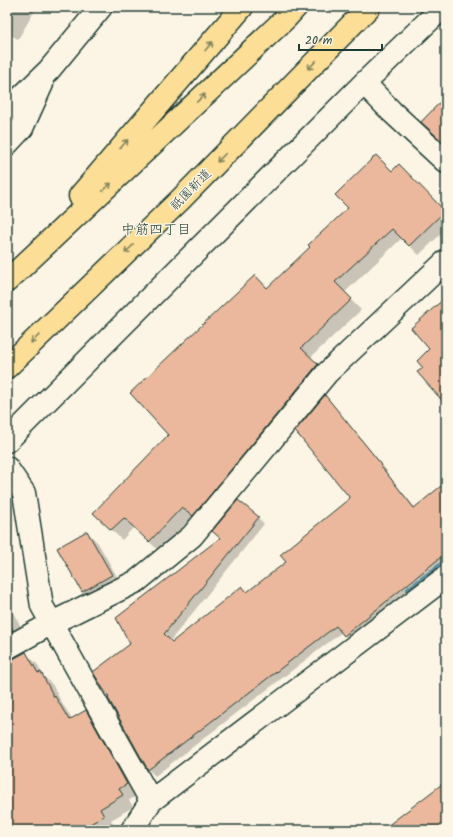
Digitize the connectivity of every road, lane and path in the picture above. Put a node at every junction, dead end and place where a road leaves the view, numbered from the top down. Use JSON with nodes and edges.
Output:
{"nodes":[{"id":1,"x":101,"y":7,"type":"edge"},
{"id":2,"x":242,"y":7,"type":"edge"},
{"id":3,"x":296,"y":7,"type":"edge"},
{"id":4,"x":369,"y":7,"type":"edge"},
{"id":5,"x":443,"y":7,"type":"edge"},
{"id":6,"x":49,"y":70,"type":"junction"},
{"id":7,"x":364,"y":83,"type":"junction"},
{"id":8,"x":7,"y":111,"type":"edge"},
{"id":9,"x":7,"y":144,"type":"edge"},
{"id":10,"x":446,"y":162,"type":"edge"},
{"id":11,"x":446,"y":261,"type":"edge"},
{"id":12,"x":7,"y":281,"type":"edge"},
{"id":13,"x":7,"y":367,"type":"edge"},
{"id":14,"x":7,"y":441,"type":"edge"},
{"id":15,"x":7,"y":468,"type":"edge"},
{"id":16,"x":446,"y":576,"type":"edge"},
{"id":17,"x":52,"y":623,"type":"junction"},
{"id":18,"x":7,"y":648,"type":"edge"},
{"id":19,"x":151,"y":801,"type":"junction"},
{"id":20,"x":132,"y":830,"type":"edge"}],
"edges":[{"from":1,"to":6,"type":"street"},
{"from":12,"to":2,"type":"highway","one_way":true},
{"from":12,"to":3,"type":"highway","one_way":true},
{"from":4,"to":13,"type":"highway","name":"祇園新道","one_way":true},
{"from":5,"to":7,"type":"street"},
{"from":6,"to":8,"type":"street"},
{"from":6,"to":9,"type":"street"},
{"from":7,"to":10,"type":"street"},
{"from":7,"to":14,"type":"street"},
{"from":11,"to":17,"type":"street"},
{"from":15,"to":17,"type":"street"},
{"from":16,"to":19,"type":"street"},
{"from":17,"to":18,"type":"street"},
{"from":17,"to":19,"type":"street"},
{"from":19,"to":20,"type":"street"}]}
